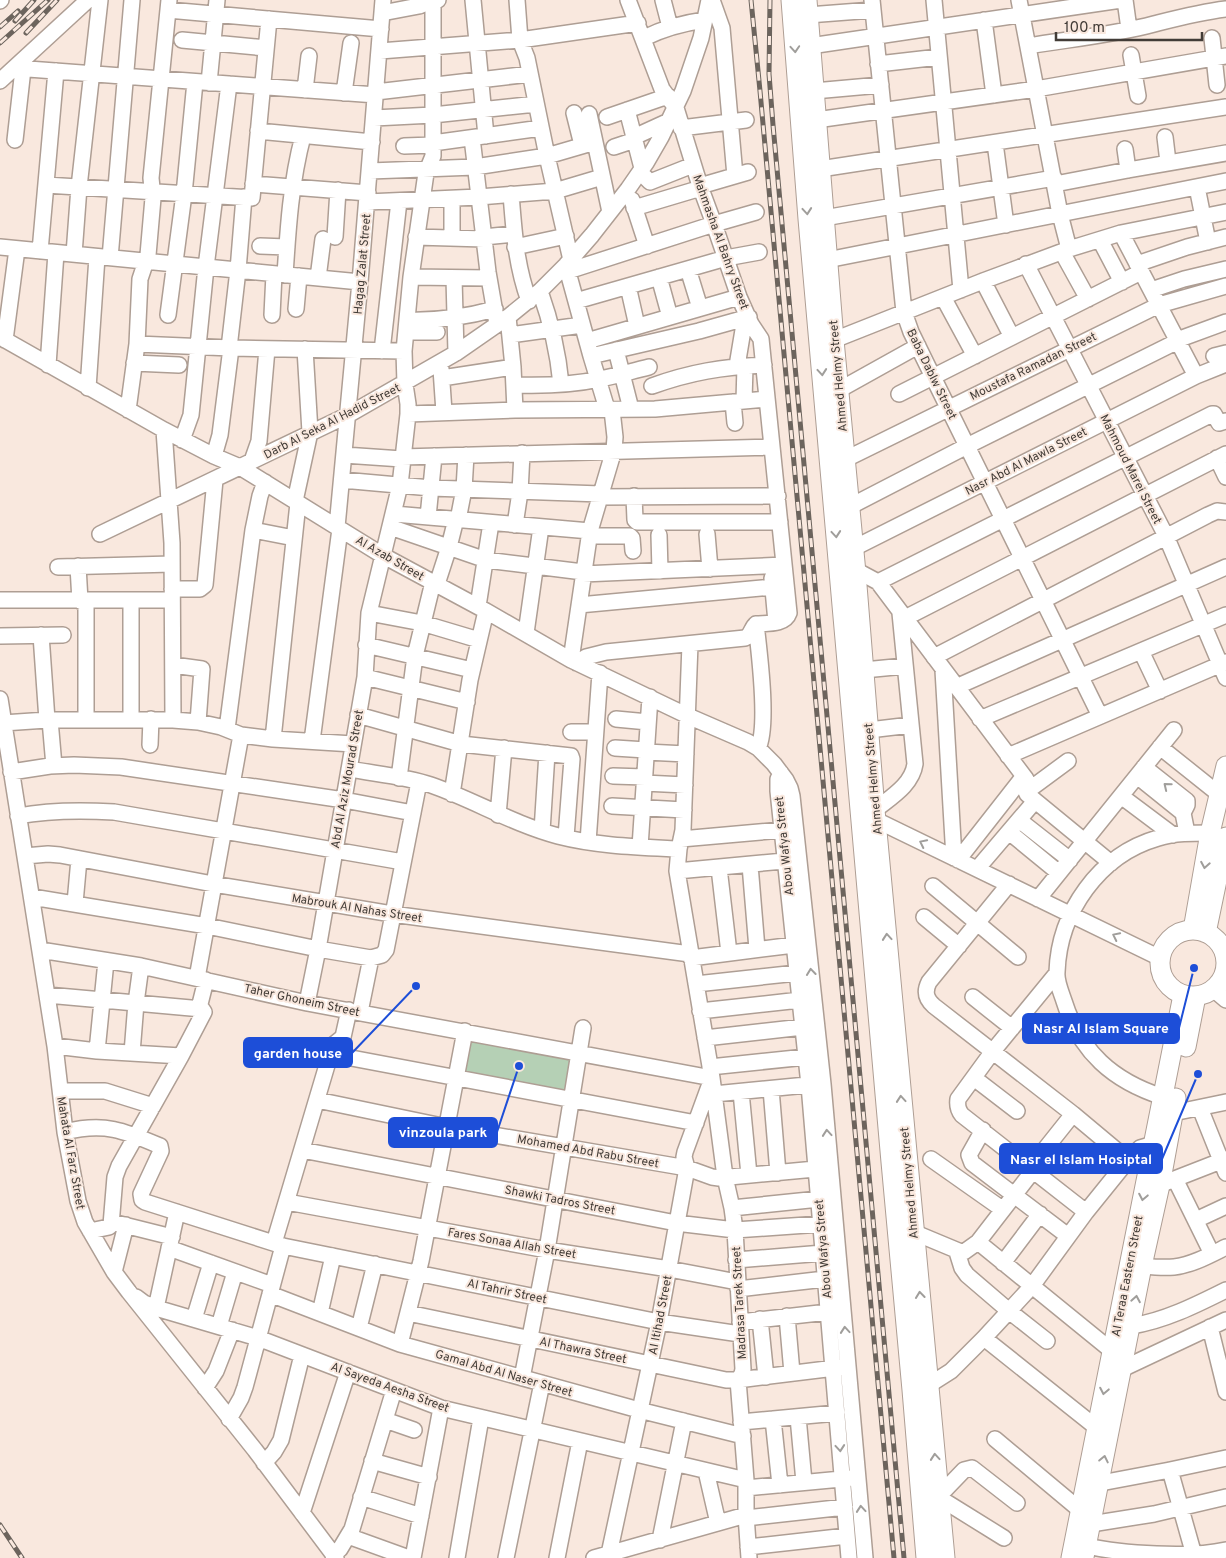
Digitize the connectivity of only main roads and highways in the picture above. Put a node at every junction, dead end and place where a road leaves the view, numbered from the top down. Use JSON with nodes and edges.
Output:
{"nodes":[{"id":1,"x":791,"y":0,"type":"edge"},
{"id":2,"x":808,"y":8,"type":"edge"},
{"id":3,"x":1226,"y":766,"type":"edge"},
{"id":4,"x":1218,"y":835,"type":"edge"},
{"id":5,"x":1199,"y":932,"type":"junction"},
{"id":6,"x":1224,"y":949,"type":"edge"},
{"id":7,"x":1205,"y":995,"type":"edge"},
{"id":8,"x":1092,"y":1484,"type":"junction"},
{"id":9,"x":1086,"y":1517,"type":"junction"},
{"id":10,"x":1085,"y":1552,"type":"edge"},
{"id":11,"x":926,"y":1558,"type":"edge"},
{"id":12,"x":945,"y":1558,"type":"edge"},
{"id":13,"x":1071,"y":1558,"type":"edge"}],
"edges":[{"from":1,"to":11,"type":"main road","name":"Ahmed Helmy Street","one_way":true},
{"from":12,"to":2,"type":"main road","name":"Ahmed Helmy Street","one_way":true},
{"from":3,"to":4,"type":"main road"},
{"from":4,"to":5,"type":"main road"},
{"from":5,"to":6,"type":"main road"},
{"from":5,"to":7,"type":"main road"},
{"from":6,"to":7,"type":"main road"},
{"from":8,"to":7,"type":"main road","name":"Al Teraa Eastern Street","one_way":true},
{"from":7,"to":8,"type":"main road","name":"Al Teraa Eastern Street","one_way":true},
{"from":8,"to":9,"type":"main road","name":"Al Teraa Eastern Street"},
{"from":9,"to":10,"type":"main road","name":"Al Teraa Eastern Street"},
{"from":9,"to":13,"type":"main road","name":"Al Teraa Eastern Street"}]}
